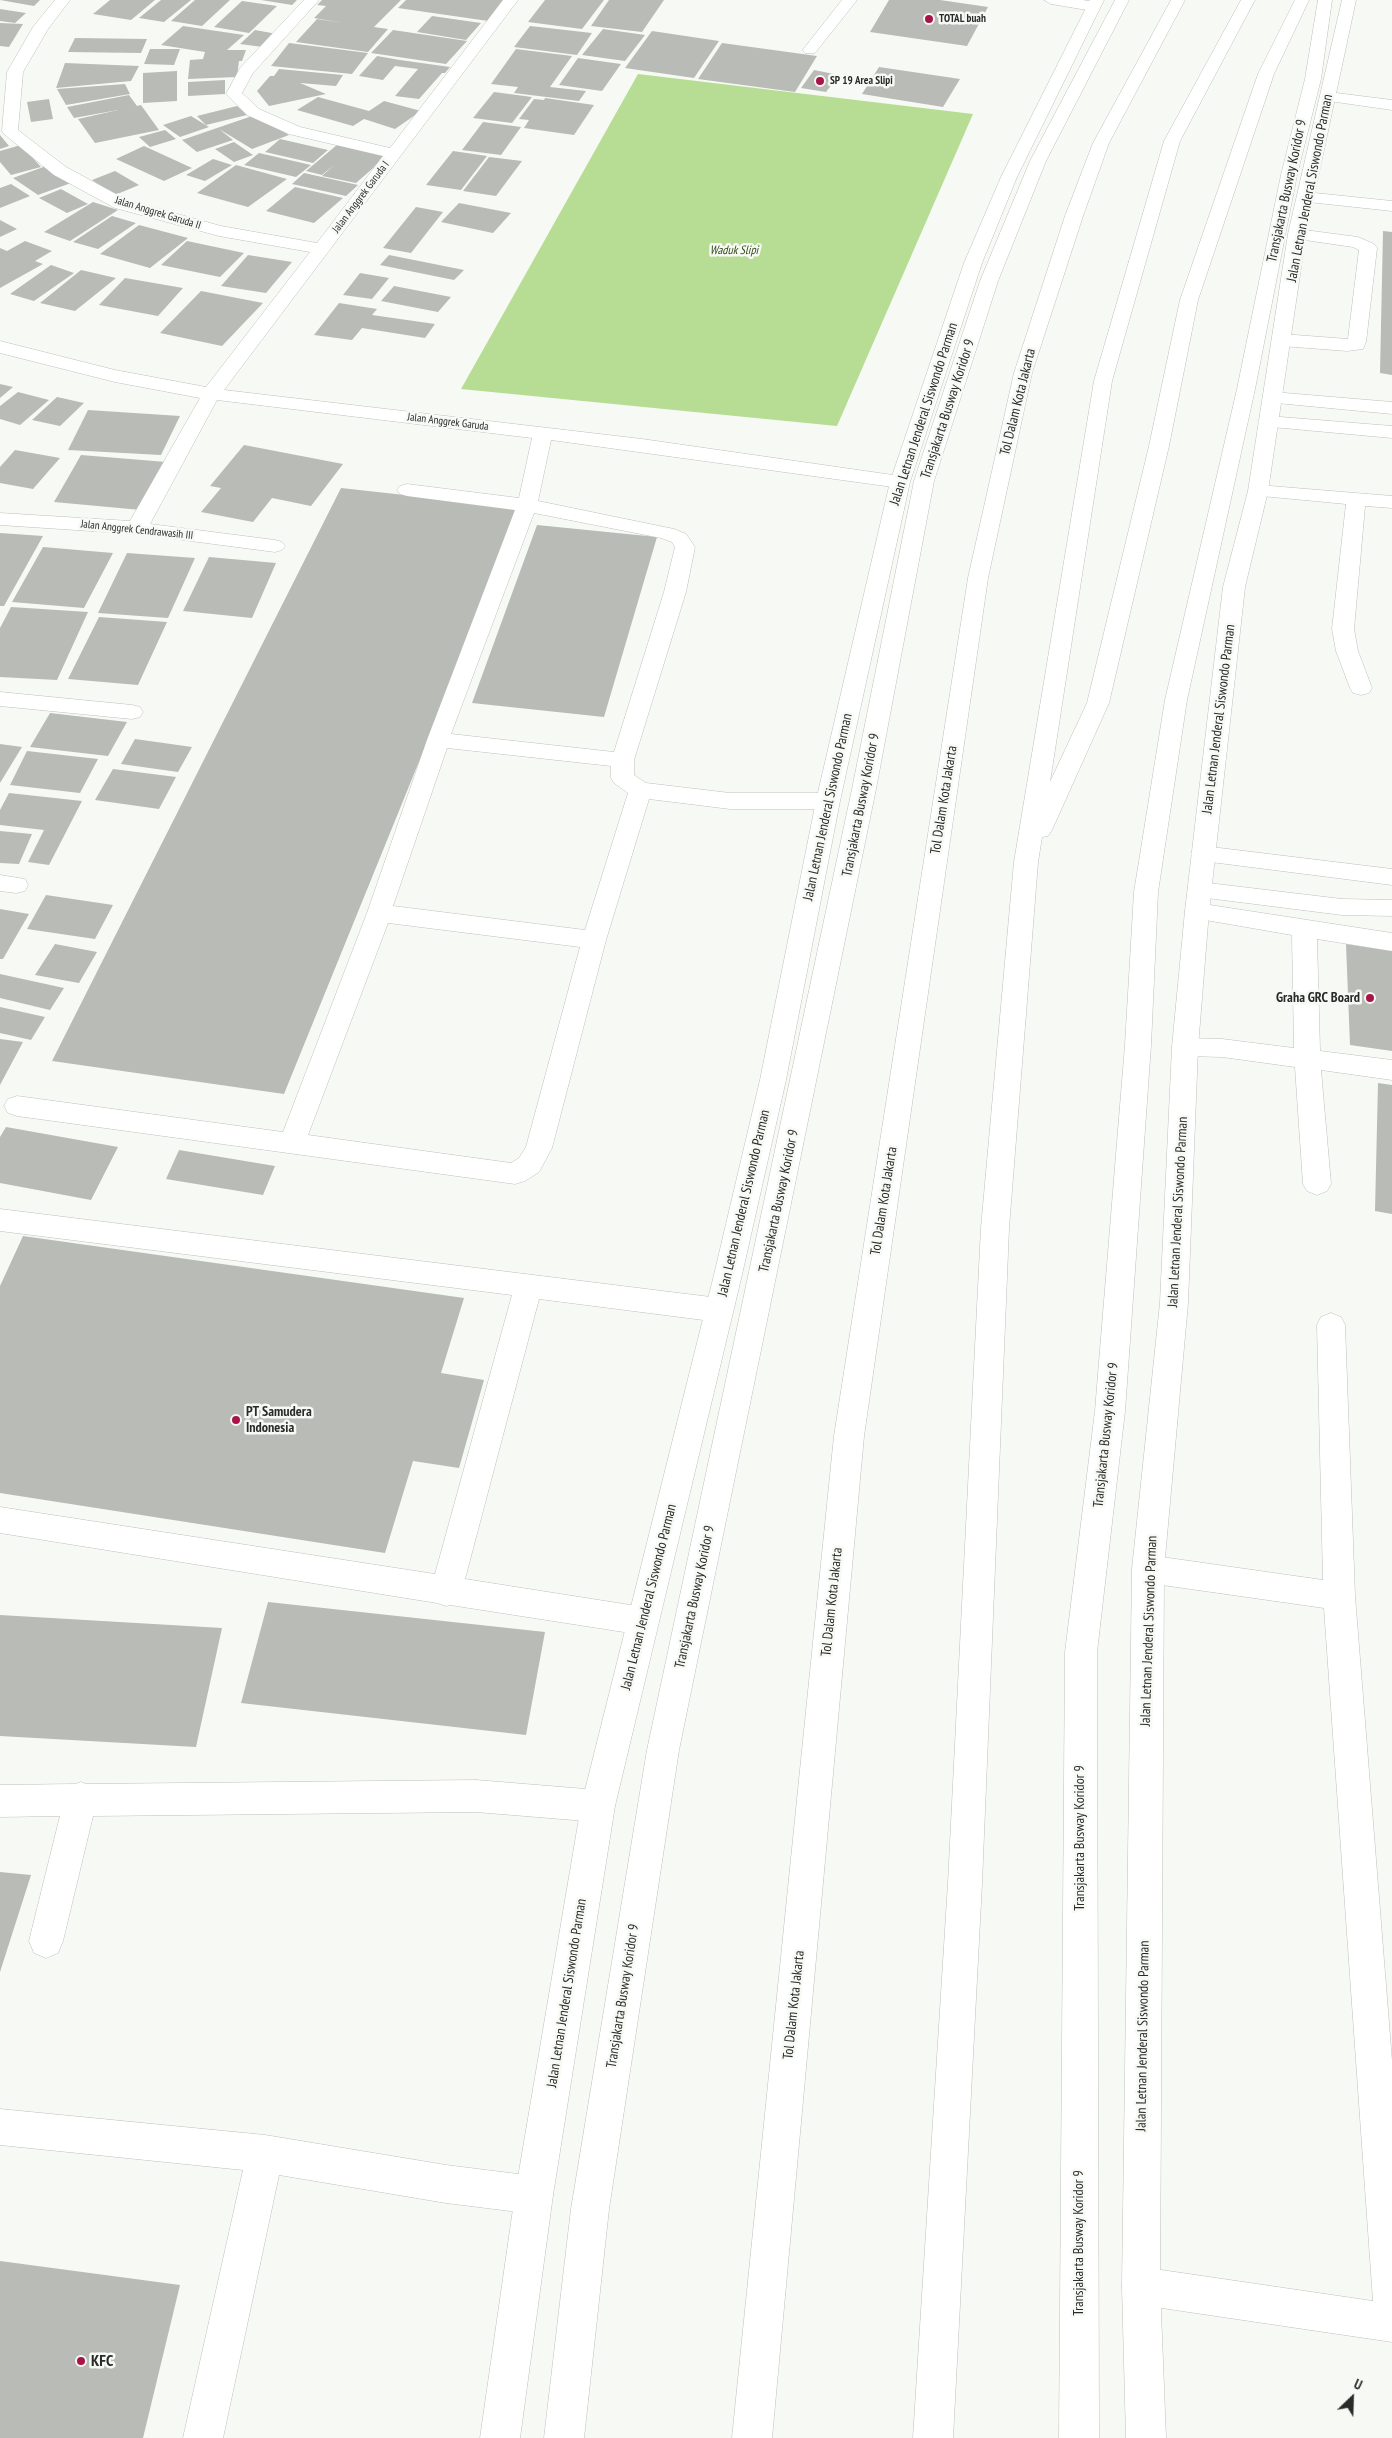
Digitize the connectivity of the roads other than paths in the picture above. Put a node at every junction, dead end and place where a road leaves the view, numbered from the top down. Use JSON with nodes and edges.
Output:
{"nodes":[{"id":1,"x":63,"y":0,"type":"edge"},
{"id":2,"x":312,"y":0,"type":"edge"},
{"id":3,"x":511,"y":0,"type":"edge"},
{"id":4,"x":850,"y":0,"type":"edge"},
{"id":5,"x":1051,"y":0,"type":"edge"},
{"id":6,"x":1122,"y":0,"type":"edge"},
{"id":7,"x":1178,"y":0,"type":"edge"},
{"id":8,"x":1248,"y":0,"type":"edge"},
{"id":9,"x":1302,"y":0,"type":"edge"},
{"id":10,"x":1325,"y":0,"type":"edge"},
{"id":11,"x":1349,"y":0,"type":"edge"},
{"id":12,"x":1095,"y":3,"type":"edge"},
{"id":13,"x":810,"y":50,"type":"dead end"},
{"id":14,"x":1328,"y":97,"type":"junction"},
{"id":15,"x":1392,"y":106,"type":"edge"},
{"id":16,"x":394,"y":154,"type":"junction"},
{"id":17,"x":1305,"y":197,"type":"junction"},
{"id":18,"x":1392,"y":206,"type":"edge"},
{"id":19,"x":1297,"y":234,"type":"junction"},
{"id":20,"x":322,"y":249,"type":"junction"},
{"id":21,"x":1282,"y":340,"type":"junction"},
{"id":22,"x":0,"y":347,"type":"edge"},
{"id":23,"x":1392,"y":392,"type":"edge"},
{"id":24,"x":211,"y":394,"type":"junction"},
{"id":25,"x":1273,"y":400,"type":"junction"},
{"id":26,"x":1392,"y":408,"type":"edge"},
{"id":27,"x":543,"y":432,"type":"junction"},
{"id":28,"x":1392,"y":432,"type":"edge"},
{"id":29,"x":900,"y":482,"type":"junction"},
{"id":30,"x":407,"y":490,"type":"dead end"},
{"id":31,"x":1258,"y":491,"type":"junction"},
{"id":32,"x":1356,"y":500,"type":"junction"},
{"id":33,"x":1392,"y":502,"type":"edge"},
{"id":34,"x":528,"y":505,"type":"junction"},
{"id":35,"x":0,"y":519,"type":"edge"},
{"id":36,"x":137,"y":528,"type":"junction"},
{"id":37,"x":274,"y":546,"type":"dead end"},
{"id":38,"x":1361,"y":688,"type":"dead end"},
{"id":39,"x":0,"y":699,"type":"edge"},
{"id":40,"x":132,"y":712,"type":"dead end"},
{"id":41,"x":438,"y":740,"type":"junction"},
{"id":42,"x":623,"y":760,"type":"junction"},
{"id":43,"x":640,"y":790,"type":"junction"},
{"id":44,"x":828,"y":801,"type":"junction"},
{"id":45,"x":1203,"y":854,"type":"junction"},
{"id":46,"x":1026,"y":862,"type":"junction"},
{"id":47,"x":1392,"y":877,"type":"edge"},
{"id":48,"x":1198,"y":901,"type":"junction"},
{"id":49,"x":1392,"y":908,"type":"edge"},
{"id":50,"x":379,"y":913,"type":"junction"},
{"id":51,"x":1304,"y":929,"type":"junction"},
{"id":52,"x":594,"y":940,"type":"junction"},
{"id":53,"x":1392,"y":942,"type":"edge"},
{"id":54,"x":1185,"y":1047,"type":"junction"},
{"id":55,"x":1307,"y":1058,"type":"junction"},
{"id":56,"x":1392,"y":1070,"type":"edge"},
{"id":57,"x":17,"y":1106,"type":"dead end"},
{"id":58,"x":291,"y":1145,"type":"junction"},
{"id":59,"x":1317,"y":1184,"type":"dead end"},
{"id":60,"x":0,"y":1220,"type":"edge"},
{"id":61,"x":528,"y":1287,"type":"junction"},
{"id":62,"x":720,"y":1310,"type":"junction"},
{"id":63,"x":1331,"y":1325,"type":"dead end"},
{"id":64,"x":0,"y":1520,"type":"edge"},
{"id":65,"x":1148,"y":1569,"type":"junction"},
{"id":66,"x":446,"y":1592,"type":"junction"},
{"id":67,"x":1339,"y":1596,"type":"junction"},
{"id":68,"x":643,"y":1622,"type":"junction"},
{"id":69,"x":81,"y":1798,"type":"junction"},
{"id":70,"x":0,"y":1800,"type":"edge"},
{"id":71,"x":598,"y":1806,"type":"junction"},
{"id":72,"x":46,"y":1941,"type":"dead end"},
{"id":73,"x":0,"y":2127,"type":"edge"},
{"id":74,"x":265,"y":2154,"type":"junction"},
{"id":75,"x":534,"y":2195,"type":"junction"},
{"id":76,"x":1141,"y":2286,"type":"junction"},
{"id":77,"x":1392,"y":2301,"type":"edge"},
{"id":78,"x":1392,"y":2323,"type":"edge"},
{"id":79,"x":203,"y":2438,"type":"edge"},
{"id":80,"x":500,"y":2438,"type":"edge"},
{"id":81,"x":564,"y":2438,"type":"edge"},
{"id":82,"x":752,"y":2438,"type":"edge"},
{"id":83,"x":932,"y":2438,"type":"edge"},
{"id":84,"x":1079,"y":2438,"type":"edge"},
{"id":85,"x":1146,"y":2438,"type":"edge"}],
"edges":[{"from":1,"to":20,"type":"main road","name":"Jalan Anggrek Garuda II"},
{"from":2,"to":16,"type":"main road"},
{"from":3,"to":16,"type":"main road","name":"Jalan Anggrek Garuda I"},
{"from":4,"to":13,"type":"main road"},
{"from":5,"to":12,"type":"main road"},
{"from":6,"to":81,"type":"main road","name":"Transjakarta Busway Koridor 9"},
{"from":7,"to":82,"type":"main road","name":"Tol Dalam Kota Jakarta"},
{"from":8,"to":46,"type":"main road"},
{"from":9,"to":46,"type":"main road"},
{"from":10,"to":84,"type":"main road","name":"Transjakarta Busway Koridor 9"},
{"from":11,"to":14,"type":"main road","name":"Jalan Letnan Jenderal Siswondo Parman"},
{"from":12,"to":29,"type":"main road","name":"Jalan Letnan Jenderal Siswondo Parman"},
{"from":14,"to":15,"type":"main road"},
{"from":14,"to":17,"type":"main road","name":"Jalan Letnan Jenderal Siswondo Parman"},
{"from":16,"to":20,"type":"main road","name":"Jalan Anggrek Garuda I"},
{"from":17,"to":18,"type":"main road"},
{"from":17,"to":19,"type":"main road","name":"Jalan Letnan Jenderal Siswondo Parman"},
{"from":19,"to":21,"type":"main road","name":"Jalan Letnan Jenderal Siswondo Parman"},
{"from":19,"to":21,"type":"main road"},
{"from":20,"to":24,"type":"main road","name":"Jalan Anggrek Garuda I"},
{"from":21,"to":25,"type":"main road","name":"Jalan Letnan Jenderal Siswondo Parman"},
{"from":22,"to":24,"type":"main road","name":"Jalan Anggrek Garuda"},
{"from":23,"to":25,"type":"main road"},
{"from":24,"to":27,"type":"main road","name":"Jalan Anggrek Garuda"},
{"from":24,"to":36,"type":"main road","name":"Jalan Anggrek Garuda I"},
{"from":25,"to":26,"type":"main road"},
{"from":25,"to":28,"type":"main road"},
{"from":25,"to":31,"type":"main road","name":"Jalan Letnan Jenderal Siswondo Parman"},
{"from":27,"to":29,"type":"main road","name":"Jalan Anggrek Garuda"},
{"from":27,"to":34,"type":"main road"},
{"from":29,"to":44,"type":"main road","name":"Jalan Letnan Jenderal Siswondo Parman"},
{"from":30,"to":34,"type":"main road"},
{"from":31,"to":32,"type":"main road"},
{"from":31,"to":45,"type":"main road","name":"Jalan Letnan Jenderal Siswondo Parman"},
{"from":32,"to":33,"type":"main road"},
{"from":32,"to":38,"type":"main road"},
{"from":34,"to":41,"type":"main road"},
{"from":34,"to":42,"type":"main road"},
{"from":35,"to":36,"type":"main road","name":"Jalan Anggrek Cendrawasih III"},
{"from":36,"to":37,"type":"main road","name":"Jalan Anggrek Cendrawasih III"},
{"from":39,"to":40,"type":"main road"},
{"from":41,"to":42,"type":"main road"},
{"from":41,"to":50,"type":"main road"},
{"from":42,"to":43,"type":"main road"},
{"from":43,"to":44,"type":"main road"},
{"from":43,"to":52,"type":"main road"},
{"from":44,"to":62,"type":"main road","name":"Jalan Letnan Jenderal Siswondo Parman"},
{"from":45,"to":47,"type":"main road"},
{"from":45,"to":48,"type":"main road","name":"Jalan Letnan Jenderal Siswondo Parman"},
{"from":46,"to":83,"type":"main road"},
{"from":48,"to":49,"type":"main road"},
{"from":48,"to":51,"type":"main road"},
{"from":48,"to":54,"type":"main road","name":"Jalan Letnan Jenderal Siswondo Parman"},
{"from":50,"to":52,"type":"main road"},
{"from":50,"to":58,"type":"main road"},
{"from":51,"to":53,"type":"main road"},
{"from":51,"to":55,"type":"main road"},
{"from":52,"to":58,"type":"main road"},
{"from":54,"to":55,"type":"main road"},
{"from":54,"to":65,"type":"main road","name":"Jalan Letnan Jenderal Siswondo Parman"},
{"from":55,"to":56,"type":"main road"},
{"from":55,"to":59,"type":"main road"},
{"from":57,"to":58,"type":"main road"},
{"from":60,"to":61,"type":"main road"},
{"from":61,"to":62,"type":"main road"},
{"from":61,"to":66,"type":"main road"},
{"from":62,"to":68,"type":"main road","name":"Jalan Letnan Jenderal Siswondo Parman"},
{"from":63,"to":67,"type":"main road"},
{"from":64,"to":66,"type":"main road"},
{"from":65,"to":67,"type":"main road"},
{"from":65,"to":76,"type":"main road","name":"Jalan Letnan Jenderal Siswondo Parman"},
{"from":66,"to":68,"type":"main road"},
{"from":67,"to":77,"type":"main road"},
{"from":68,"to":71,"type":"main road","name":"Jalan Letnan Jenderal Siswondo Parman"},
{"from":69,"to":70,"type":"main road"},
{"from":69,"to":71,"type":"main road"},
{"from":69,"to":72,"type":"main road"},
{"from":71,"to":75,"type":"main road","name":"Jalan Letnan Jenderal Siswondo Parman"},
{"from":73,"to":74,"type":"main road"},
{"from":74,"to":75,"type":"main road"},
{"from":74,"to":79,"type":"main road"},
{"from":75,"to":80,"type":"main road","name":"Jalan Letnan Jenderal Siswondo Parman"},
{"from":76,"to":78,"type":"main road"},
{"from":76,"to":85,"type":"main road","name":"Jalan Letnan Jenderal Siswondo Parman"}]}
